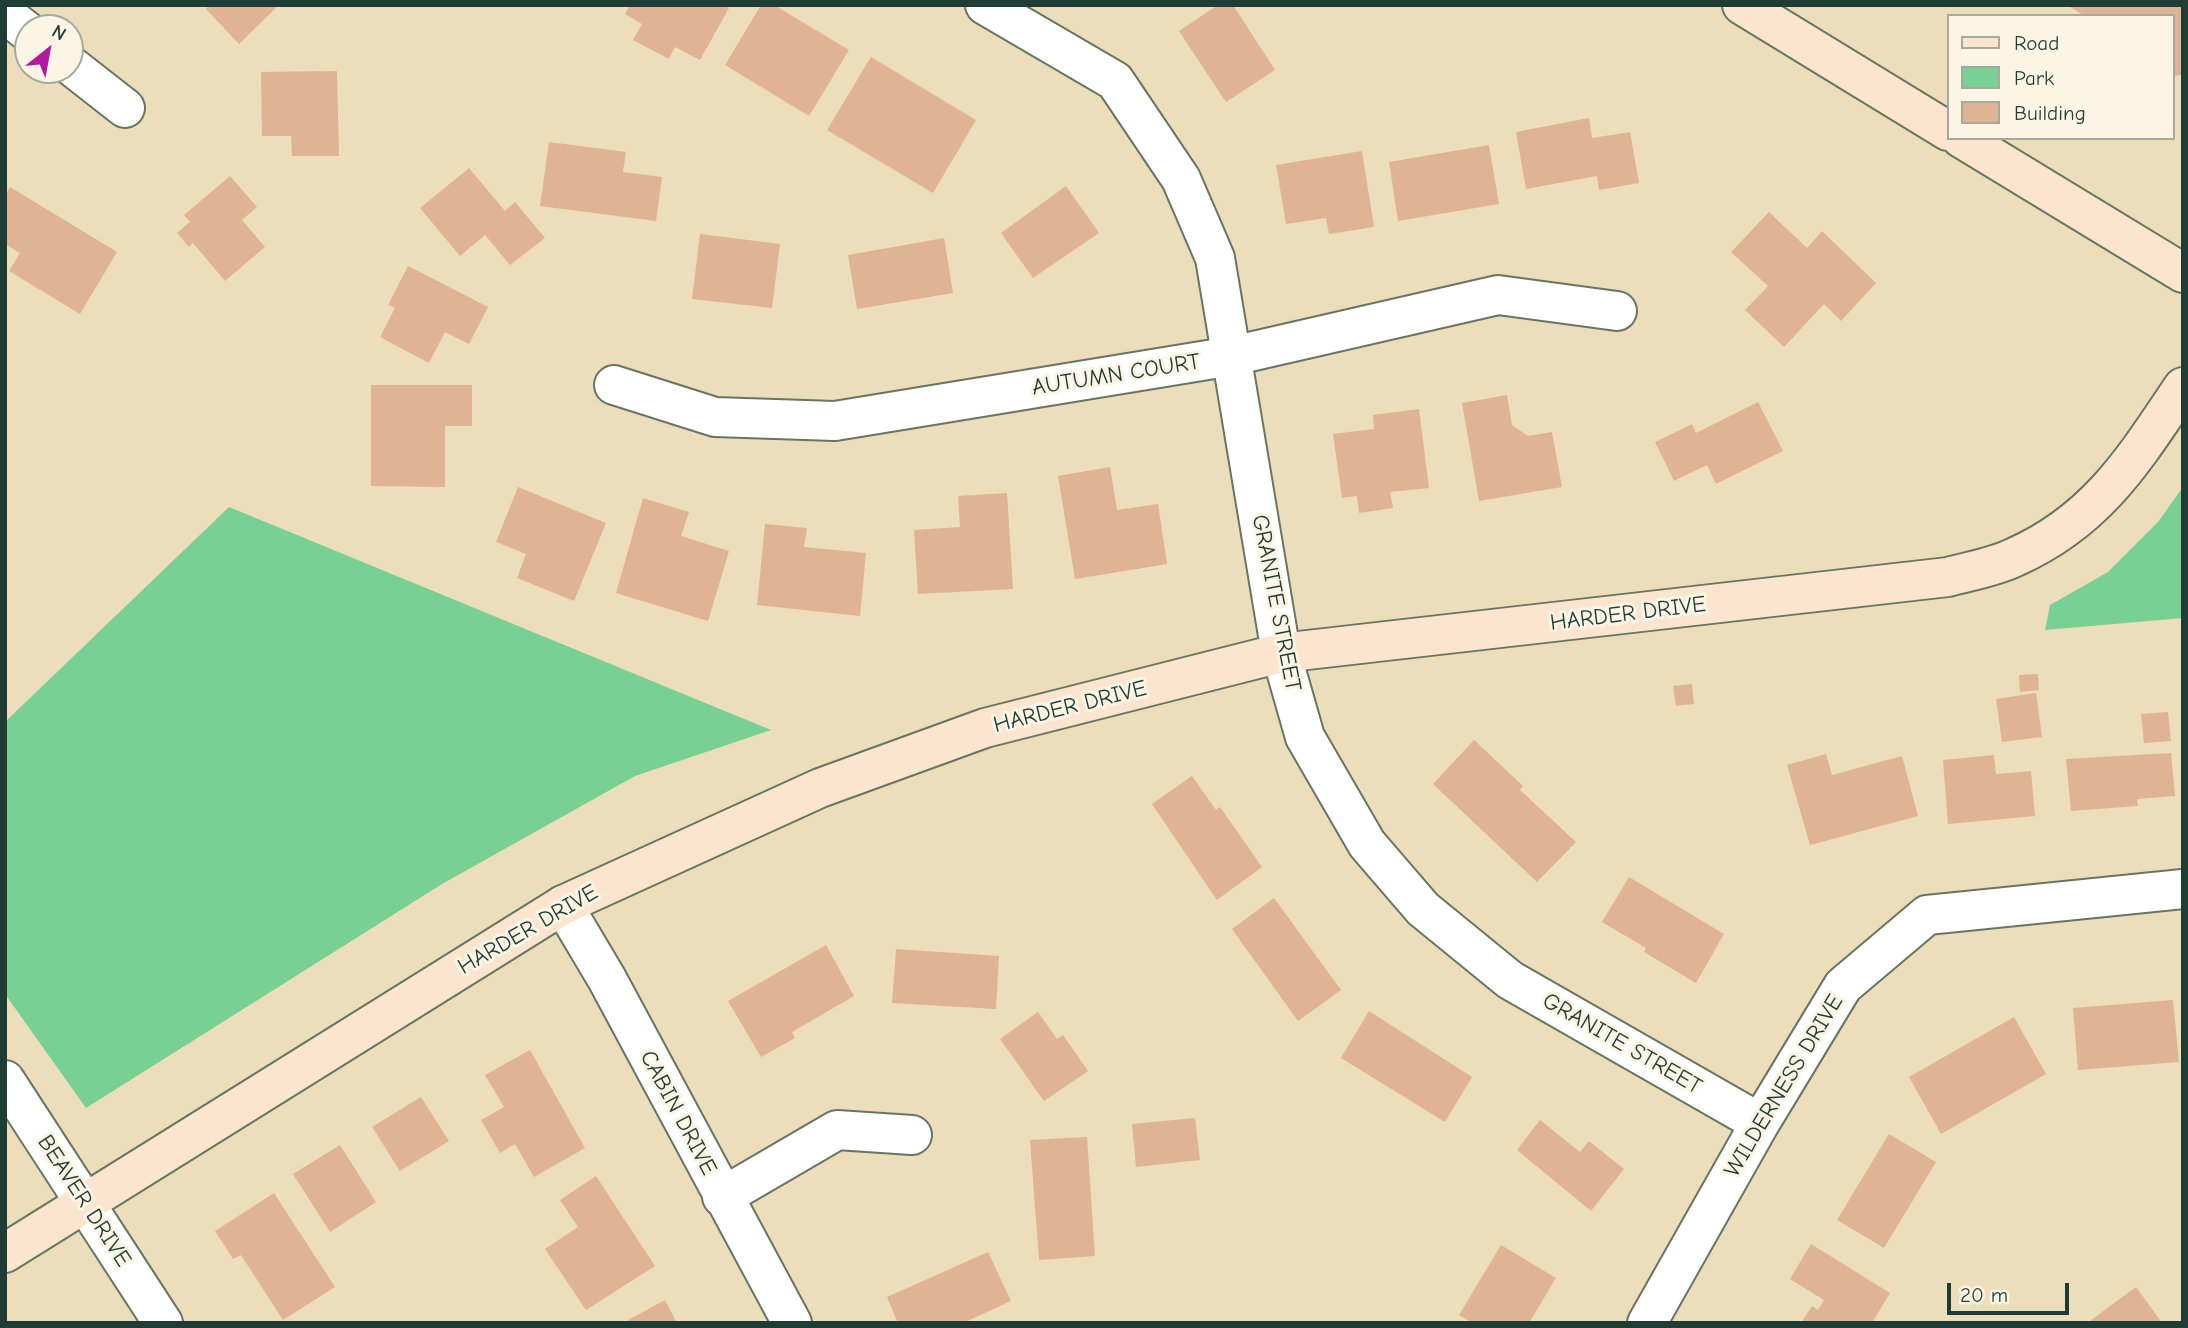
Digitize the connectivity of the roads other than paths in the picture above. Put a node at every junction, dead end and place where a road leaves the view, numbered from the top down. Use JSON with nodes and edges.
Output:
{"nodes":[{"id":1,"x":985,"y":5,"type":"edge"},
{"id":2,"x":1742,"y":5,"type":"edge"},
{"id":3,"x":84,"y":76,"type":"edge"},
{"id":4,"x":125,"y":108,"type":"dead end"},
{"id":5,"x":1946,"y":130,"type":"edge"},
{"id":6,"x":1964,"y":140,"type":"edge"},
{"id":7,"x":2183,"y":273,"type":"edge"},
{"id":8,"x":1617,"y":311,"type":"dead end"},
{"id":9,"x":1231,"y":356,"type":"junction"},
{"id":10,"x":614,"y":385,"type":"dead end"},
{"id":11,"x":2183,"y":387,"type":"edge"},
{"id":12,"x":1281,"y":653,"type":"junction"},
{"id":13,"x":2183,"y":889,"type":"edge"},
{"id":14,"x":563,"y":905,"type":"junction"},
{"id":15,"x":5,"y":1080,"type":"edge"},
{"id":16,"x":1760,"y":1123,"type":"junction"},
{"id":17,"x":912,"y":1135,"type":"dead end"},
{"id":18,"x":722,"y":1197,"type":"junction"},
{"id":19,"x":85,"y":1203,"type":"junction"},
{"id":20,"x":5,"y":1253,"type":"edge"},
{"id":21,"x":163,"y":1323,"type":"edge"},
{"id":22,"x":792,"y":1323,"type":"edge"},
{"id":23,"x":1647,"y":1323,"type":"edge"}],
"edges":[{"from":1,"to":9,"type":"street","name":"GRANITE STREET"},
{"from":2,"to":5,"type":"street"},
{"from":3,"to":4,"type":"street"},
{"from":6,"to":7,"type":"street"},
{"from":8,"to":9,"type":"street","name":"AUTUMN COURT"},
{"from":9,"to":10,"type":"street","name":"AUTUMN COURT"},
{"from":9,"to":12,"type":"street","name":"GRANITE STREET"},
{"from":11,"to":12,"type":"street","name":"HARDER DRIVE"},
{"from":12,"to":14,"type":"street","name":"HARDER DRIVE"},
{"from":12,"to":16,"type":"street","name":"GRANITE STREET"},
{"from":13,"to":16,"type":"street","name":"WILDERNESS DRIVE"},
{"from":14,"to":18,"type":"street","name":"CABIN DRIVE"},
{"from":14,"to":19,"type":"street","name":"HARDER DRIVE"},
{"from":15,"to":19,"type":"street","name":"BEAVER DRIVE"},
{"from":16,"to":23,"type":"street","name":"WILDERNESS DRIVE"},
{"from":17,"to":18,"type":"street"},
{"from":18,"to":22,"type":"street","name":"CABIN DRIVE"},
{"from":19,"to":20,"type":"street","name":"HARDER DRIVE"},
{"from":19,"to":21,"type":"street","name":"BEAVER DRIVE"}]}
